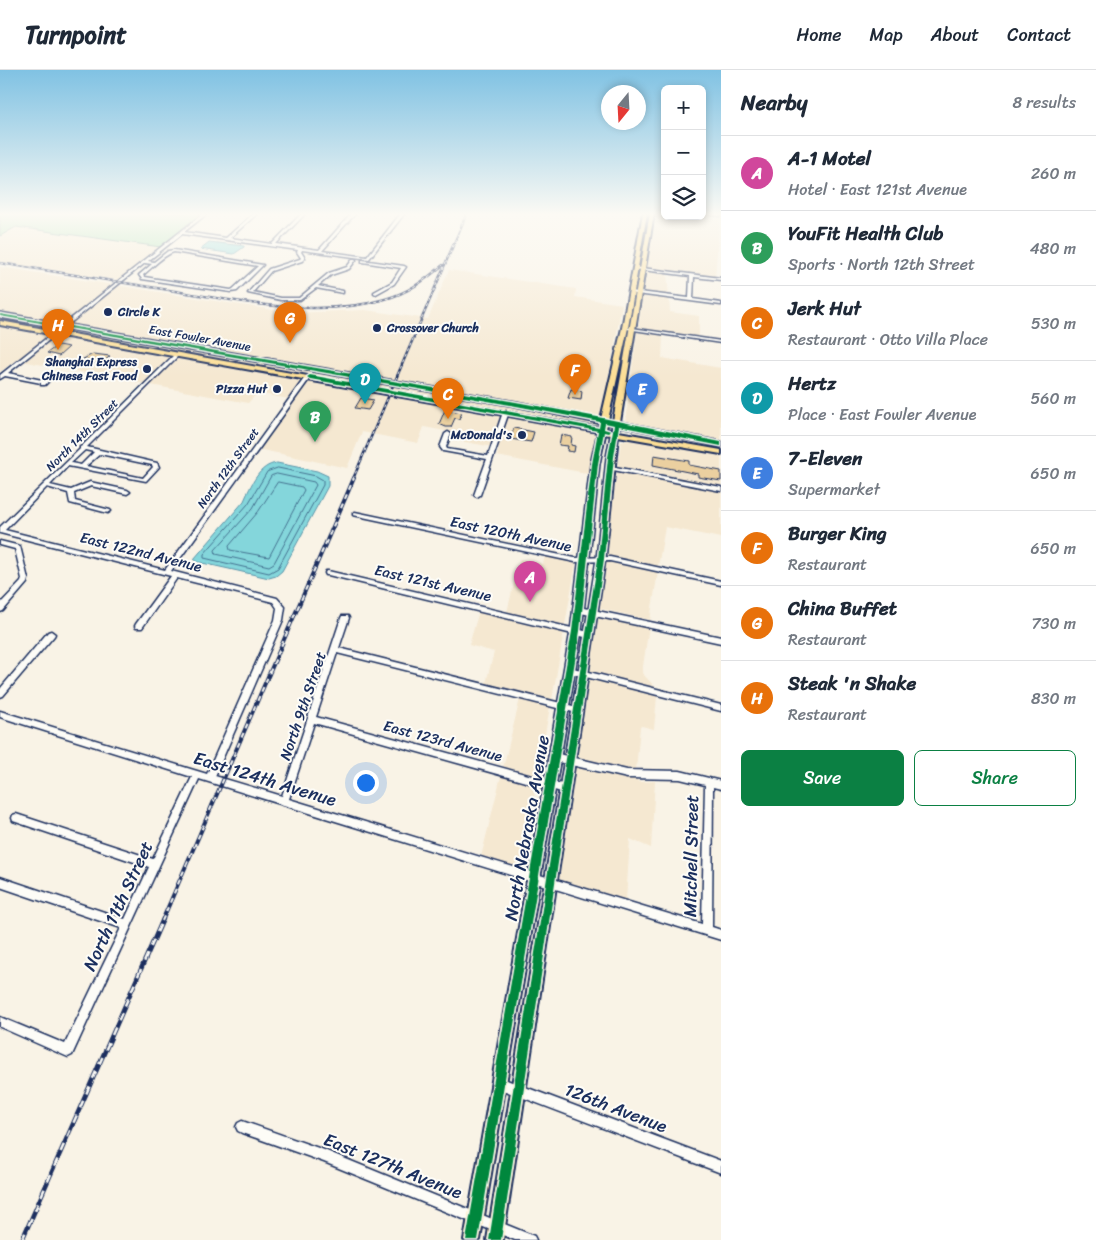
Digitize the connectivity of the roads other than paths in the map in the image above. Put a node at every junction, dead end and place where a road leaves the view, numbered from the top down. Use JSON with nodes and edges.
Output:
{"nodes":[{"id":1,"x":138,"y":268,"type":"edge"},
{"id":2,"x":150,"y":268,"type":"edge"},
{"id":3,"x":256,"y":268,"type":"edge"},
{"id":4,"x":278,"y":268,"type":"edge"},
{"id":5,"x":348,"y":268,"type":"edge"},
{"id":6,"x":404,"y":268,"type":"edge"},
{"id":7,"x":635,"y":268,"type":"joint"},
{"id":8,"x":643,"y":269,"type":"junction"},
{"id":9,"x":692,"y":276,"type":"junction"},
{"id":10,"x":721,"y":279,"type":"edge"},
{"id":11,"x":316,"y":287,"type":"junction"},
{"id":12,"x":341,"y":292,"type":"dead end"},
{"id":13,"x":376,"y":293,"type":"dead end"},
{"id":14,"x":631,"y":294,"type":"junction"},
{"id":15,"x":639,"y":295,"type":"junction"},
{"id":16,"x":691,"y":300,"type":"junction"},
{"id":17,"x":721,"y":304,"type":"edge"},
{"id":18,"x":0,"y":315,"type":"edge"},
{"id":19,"x":0,"y":323,"type":"edge"},
{"id":20,"x":65,"y":326,"type":"junction"},
{"id":21,"x":625,"y":328,"type":"junction"},
{"id":22,"x":633,"y":330,"type":"junction"},
{"id":23,"x":56,"y":333,"type":"junction"},
{"id":24,"x":721,"y":342,"type":"edge"},
{"id":25,"x":131,"y":346,"type":"junction"},
{"id":26,"x":184,"y":346,"type":"junction"},
{"id":27,"x":178,"y":354,"type":"junction"},
{"id":28,"x":229,"y":354,"type":"junction"},
{"id":29,"x":618,"y":355,"type":"junction"},
{"id":30,"x":262,"y":368,"type":"junction"},
{"id":31,"x":316,"y":369,"type":"junction"},
{"id":32,"x":2,"y":375,"type":"edge"},
{"id":33,"x":626,"y":376,"type":"junction"},
{"id":34,"x":308,"y":377,"type":"junction"},
{"id":35,"x":43,"y":384,"type":"dead end"},
{"id":36,"x":403,"y":394,"type":"junction"},
{"id":37,"x":459,"y":394,"type":"junction"},
{"id":38,"x":466,"y":404,"type":"junction"},
{"id":39,"x":516,"y":404,"type":"junction"},
{"id":40,"x":506,"y":412,"type":"junction"},
{"id":41,"x":603,"y":420,"type":"junction"},
{"id":42,"x":617,"y":423,"type":"junction"},
{"id":43,"x":581,"y":426,"type":"junction"},
{"id":44,"x":602,"y":429,"type":"junction"},
{"id":45,"x":615,"y":432,"type":"junction"},
{"id":46,"x":448,"y":434,"type":"dead end"},
{"id":47,"x":637,"y":436,"type":"junction"},
{"id":48,"x":599,"y":440,"type":"junction"},
{"id":49,"x":613,"y":444,"type":"junction"},
{"id":50,"x":721,"y":444,"type":"edge"},
{"id":51,"x":82,"y":448,"type":"junction"},
{"id":52,"x":98,"y":452,"type":"junction"},
{"id":53,"x":721,"y":452,"type":"edge"},
{"id":54,"x":490,"y":458,"type":"junction"},
{"id":55,"x":66,"y":464,"type":"junction"},
{"id":56,"x":82,"y":467,"type":"junction"},
{"id":57,"x":610,"y":468,"type":"junction"},
{"id":58,"x":45,"y":485,"type":"junction"},
{"id":59,"x":721,"y":489,"type":"edge"},
{"id":60,"x":70,"y":492,"type":"junction"},
{"id":61,"x":127,"y":492,"type":"dead end"},
{"id":62,"x":477,"y":495,"type":"dead end"},
{"id":63,"x":108,"y":511,"type":"dead end"},
{"id":64,"x":355,"y":514,"type":"dead end"},
{"id":65,"x":0,"y":531,"type":"edge"},
{"id":66,"x":0,"y":544,"type":"edge"},
{"id":67,"x":601,"y":559,"type":"junction"},
{"id":68,"x":584,"y":560,"type":"junction"},
{"id":69,"x":166,"y":573,"type":"junction"},
{"id":70,"x":328,"y":573,"type":"dead end"},
{"id":71,"x":175,"y":575,"type":"junction"},
{"id":72,"x":721,"y":582,"type":"edge"},
{"id":73,"x":0,"y":609,"type":"edge"},
{"id":74,"x":579,"y":610,"type":"junction"},
{"id":75,"x":593,"y":612,"type":"junction"},
{"id":76,"x":345,"y":618,"type":"dead end"},
{"id":77,"x":139,"y":626,"type":"dead end"},
{"id":78,"x":576,"y":631,"type":"junction"},
{"id":79,"x":51,"y":634,"type":"dead end"},
{"id":80,"x":590,"y":634,"type":"junction"},
{"id":81,"x":721,"y":640,"type":"edge"},
{"id":82,"x":336,"y":650,"type":"junction"},
{"id":83,"x":569,"y":670,"type":"junction"},
{"id":84,"x":583,"y":674,"type":"junction"},
{"id":85,"x":0,"y":694,"type":"edge"},
{"id":86,"x":563,"y":706,"type":"junction"},
{"id":87,"x":721,"y":708,"type":"edge"},
{"id":88,"x":577,"y":710,"type":"junction"},
{"id":89,"x":0,"y":714,"type":"edge"},
{"id":90,"x":314,"y":719,"type":"junction"},
{"id":91,"x":554,"y":757,"type":"junction"},
{"id":92,"x":569,"y":761,"type":"junction"},
{"id":93,"x":197,"y":775,"type":"junction"},
{"id":94,"x":209,"y":779,"type":"junction"},
{"id":95,"x":709,"y":782,"type":"junction"},
{"id":96,"x":550,"y":785,"type":"junction"},
{"id":97,"x":721,"y":785,"type":"edge"},
{"id":98,"x":565,"y":789,"type":"junction"},
{"id":99,"x":284,"y":802,"type":"junction"},
{"id":100,"x":16,"y":818,"type":"dead end"},
{"id":101,"x":155,"y":864,"type":"junction"},
{"id":102,"x":534,"y":879,"type":"junction"},
{"id":103,"x":0,"y":882,"type":"edge"},
{"id":104,"x":551,"y":883,"type":"junction"},
{"id":105,"x":127,"y":926,"type":"junction"},
{"id":106,"x":707,"y":931,"type":"junction"},
{"id":107,"x":721,"y":935,"type":"edge"},
{"id":108,"x":0,"y":1022,"type":"edge"},
{"id":109,"x":499,"y":1083,"type":"junction"},
{"id":110,"x":519,"y":1091,"type":"junction"},
{"id":111,"x":242,"y":1128,"type":"dead end"},
{"id":112,"x":721,"y":1167,"type":"edge"},
{"id":113,"x":476,"y":1218,"type":"junction"},
{"id":114,"x":496,"y":1233,"type":"edge"},
{"id":115,"x":472,"y":1240,"type":"edge"},
{"id":116,"x":530,"y":1240,"type":"edge"}],
"edges":[{"from":1,"to":20,"type":"street"},
{"from":2,"to":3,"type":"street"},
{"from":4,"to":11,"type":"street"},
{"from":5,"to":11,"type":"street"},
{"from":6,"to":13,"type":"street"},
{"from":7,"to":8,"type":"street"},
{"from":7,"to":14,"type":"main road","name":"North Nebraska Avenue"},
{"from":8,"to":9,"type":"street"},
{"from":8,"to":15,"type":"main road","name":"North Nebraska Avenue"},
{"from":9,"to":10,"type":"street"},
{"from":9,"to":16,"type":"street"},
{"from":11,"to":12,"type":"street"},
{"from":14,"to":15,"type":"main road"},
{"from":14,"to":21,"type":"main road","name":"North Nebraska Avenue"},
{"from":15,"to":16,"type":"street"},
{"from":15,"to":22,"type":"main road","name":"North Nebraska Avenue"},
{"from":16,"to":17,"type":"street"},
{"from":18,"to":20,"type":"main road","name":"East Fowler Avenue"},
{"from":19,"to":23,"type":"main road","name":"East Fowler Avenue"},
{"from":20,"to":23,"type":"street"},
{"from":20,"to":26,"type":"main road","name":"East Fowler Avenue"},
{"from":21,"to":22,"type":"street"},
{"from":21,"to":29,"type":"main road","name":"North Nebraska Avenue"},
{"from":22,"to":24,"type":"street"},
{"from":22,"to":33,"type":"main road","name":"North Nebraska Avenue"},
{"from":23,"to":25,"type":"main road","name":"East Fowler Avenue"},
{"from":23,"to":32,"type":"street"},
{"from":25,"to":26,"type":"main road"},
{"from":25,"to":27,"type":"main road","name":"East Fowler Avenue"},
{"from":26,"to":28,"type":"main road","name":"East Fowler Avenue"},
{"from":27,"to":28,"type":"main road"},
{"from":27,"to":30,"type":"main road","name":"East Fowler Avenue"},
{"from":27,"to":51,"type":"street","name":"North 14th Street"},
{"from":28,"to":31,"type":"main road","name":"East Fowler Avenue"},
{"from":29,"to":33,"type":"main road"},
{"from":29,"to":41,"type":"main road","name":"North Nebraska Avenue"},
{"from":30,"to":31,"type":"main road"},
{"from":30,"to":34,"type":"main road","name":"East Fowler Avenue"},
{"from":31,"to":37,"type":"main road","name":"East Fowler Avenue"},
{"from":32,"to":35,"type":"street"},
{"from":33,"to":42,"type":"main road","name":"North Nebraska Avenue"},
{"from":34,"to":36,"type":"main road","name":"East Fowler Avenue"},
{"from":34,"to":69,"type":"street","name":"North 12th Street"},
{"from":36,"to":37,"type":"main road"},
{"from":36,"to":38,"type":"main road","name":"East Fowler Avenue"},
{"from":37,"to":39,"type":"main road","name":"East Fowler Avenue"},
{"from":38,"to":39,"type":"main road"},
{"from":38,"to":40,"type":"main road","name":"East Fowler Avenue"},
{"from":39,"to":41,"type":"main road","name":"East Fowler Avenue"},
{"from":40,"to":43,"type":"main road","name":"East Fowler Avenue"},
{"from":40,"to":54,"type":"street"},
{"from":41,"to":42,"type":"main road","name":"East Fowler Avenue"},
{"from":41,"to":44,"type":"main road","name":"North Nebraska Avenue"},
{"from":42,"to":45,"type":"main road","name":"North Nebraska Avenue"},
{"from":42,"to":50,"type":"main road","name":"East Fowler Avenue"},
{"from":43,"to":44,"type":"main road","name":"East Fowler Avenue"},
{"from":43,"to":48,"type":"main road"},
{"from":44,"to":45,"type":"main road","name":"East Fowler Avenue"},
{"from":44,"to":48,"type":"main road","name":"North Nebraska Avenue"},
{"from":45,"to":47,"type":"main road","name":"East Fowler Avenue"},
{"from":45,"to":49,"type":"main road","name":"North Nebraska Avenue"},
{"from":46,"to":54,"type":"street"},
{"from":47,"to":49,"type":"main road"},
{"from":47,"to":53,"type":"main road","name":"East Fowler Avenue"},
{"from":48,"to":68,"type":"main road","name":"North Nebraska Avenue"},
{"from":49,"to":57,"type":"main road","name":"North Nebraska Avenue"},
{"from":51,"to":52,"type":"street"},
{"from":51,"to":55,"type":"street","name":"North 14th Street"},
{"from":52,"to":56,"type":"street"},
{"from":52,"to":56,"type":"street"},
{"from":54,"to":62,"type":"street"},
{"from":55,"to":56,"type":"street"},
{"from":55,"to":58,"type":"street","name":"North 14th Street"},
{"from":57,"to":59,"type":"street"},
{"from":57,"to":67,"type":"main road","name":"North Nebraska Avenue"},
{"from":58,"to":60,"type":"street"},
{"from":58,"to":65,"type":"street","name":"North 14th Street"},
{"from":60,"to":61,"type":"street"},
{"from":60,"to":63,"type":"street"},
{"from":64,"to":68,"type":"street","name":"East 120th Avenue"},
{"from":65,"to":69,"type":"street","name":"East 122nd Avenue"},
{"from":66,"to":73,"type":"street"},
{"from":67,"to":68,"type":"street","name":"East 120th Avenue"},
{"from":67,"to":72,"type":"street","name":"East 120th Avenue"},
{"from":67,"to":75,"type":"main road","name":"North Nebraska Avenue"},
{"from":68,"to":74,"type":"main road","name":"North Nebraska Avenue"},
{"from":69,"to":71,"type":"street","name":"East 122nd Avenue"},
{"from":70,"to":78,"type":"street","name":"East 121st Avenue"},
{"from":71,"to":77,"type":"street"},
{"from":71,"to":94,"type":"street","name":"East 122nd Avenue"},
{"from":74,"to":75,"type":"street"},
{"from":74,"to":78,"type":"main road","name":"North Nebraska Avenue"},
{"from":75,"to":80,"type":"main road","name":"North Nebraska Avenue"},
{"from":75,"to":81,"type":"street"},
{"from":76,"to":82,"type":"street","name":"North 9th Street"},
{"from":78,"to":80,"type":"street","name":"East 121st Avenue"},
{"from":78,"to":83,"type":"main road","name":"North Nebraska Avenue"},
{"from":79,"to":85,"type":"street"},
{"from":80,"to":84,"type":"main road","name":"North Nebraska Avenue"},
{"from":82,"to":86,"type":"street"},
{"from":82,"to":90,"type":"street","name":"North 9th Street"},
{"from":83,"to":84,"type":"street"},
{"from":83,"to":86,"type":"main road","name":"North Nebraska Avenue"},
{"from":84,"to":87,"type":"street"},
{"from":84,"to":88,"type":"main road","name":"North Nebraska Avenue"},
{"from":86,"to":88,"type":"street"},
{"from":86,"to":91,"type":"main road","name":"North Nebraska Avenue"},
{"from":88,"to":92,"type":"main road","name":"North Nebraska Avenue"},
{"from":89,"to":93,"type":"street","name":"East 124th Avenue"},
{"from":90,"to":96,"type":"street","name":"East 123rd Avenue"},
{"from":90,"to":99,"type":"street","name":"North 9th Street"},
{"from":91,"to":92,"type":"street"},
{"from":91,"to":96,"type":"main road","name":"North Nebraska Avenue"},
{"from":92,"to":95,"type":"street"},
{"from":92,"to":98,"type":"main road","name":"North Nebraska Avenue"},
{"from":93,"to":94,"type":"street","name":"East 124th Avenue"},
{"from":93,"to":101,"type":"street","name":"North 11th Street"},
{"from":94,"to":99,"type":"street","name":"East 124th Avenue"},
{"from":95,"to":97,"type":"street"},
{"from":95,"to":106,"type":"street","name":"Mitchell Street"},
{"from":96,"to":98,"type":"street","name":"East 123rd Avenue"},
{"from":96,"to":102,"type":"main road","name":"North Nebraska Avenue"},
{"from":98,"to":104,"type":"main road","name":"North Nebraska Avenue"},
{"from":99,"to":102,"type":"street","name":"East 124th Avenue"},
{"from":100,"to":101,"type":"street"},
{"from":101,"to":105,"type":"street","name":"North 11th Street"},
{"from":102,"to":104,"type":"street","name":"East 124th Avenue"},
{"from":102,"to":109,"type":"main road","name":"North Nebraska Avenue"},
{"from":103,"to":105,"type":"street"},
{"from":104,"to":106,"type":"street","name":"East 124th Avenue"},
{"from":104,"to":110,"type":"main road","name":"North Nebraska Avenue"},
{"from":105,"to":108,"type":"street","name":"North 11th Street"},
{"from":106,"to":107,"type":"street","name":"East 124th Avenue"},
{"from":109,"to":110,"type":"street","name":"126th Avenue"},
{"from":109,"to":113,"type":"main road","name":"North Nebraska Avenue"},
{"from":110,"to":112,"type":"street","name":"126th Avenue"},
{"from":110,"to":114,"type":"main road","name":"North Nebraska Avenue"},
{"from":111,"to":113,"type":"street","name":"East 127th Avenue"},
{"from":113,"to":114,"type":"street","name":"East 127th Avenue"},
{"from":113,"to":115,"type":"main road","name":"North Nebraska Avenue"},
{"from":114,"to":116,"type":"street","name":"East 127th Avenue"}]}
